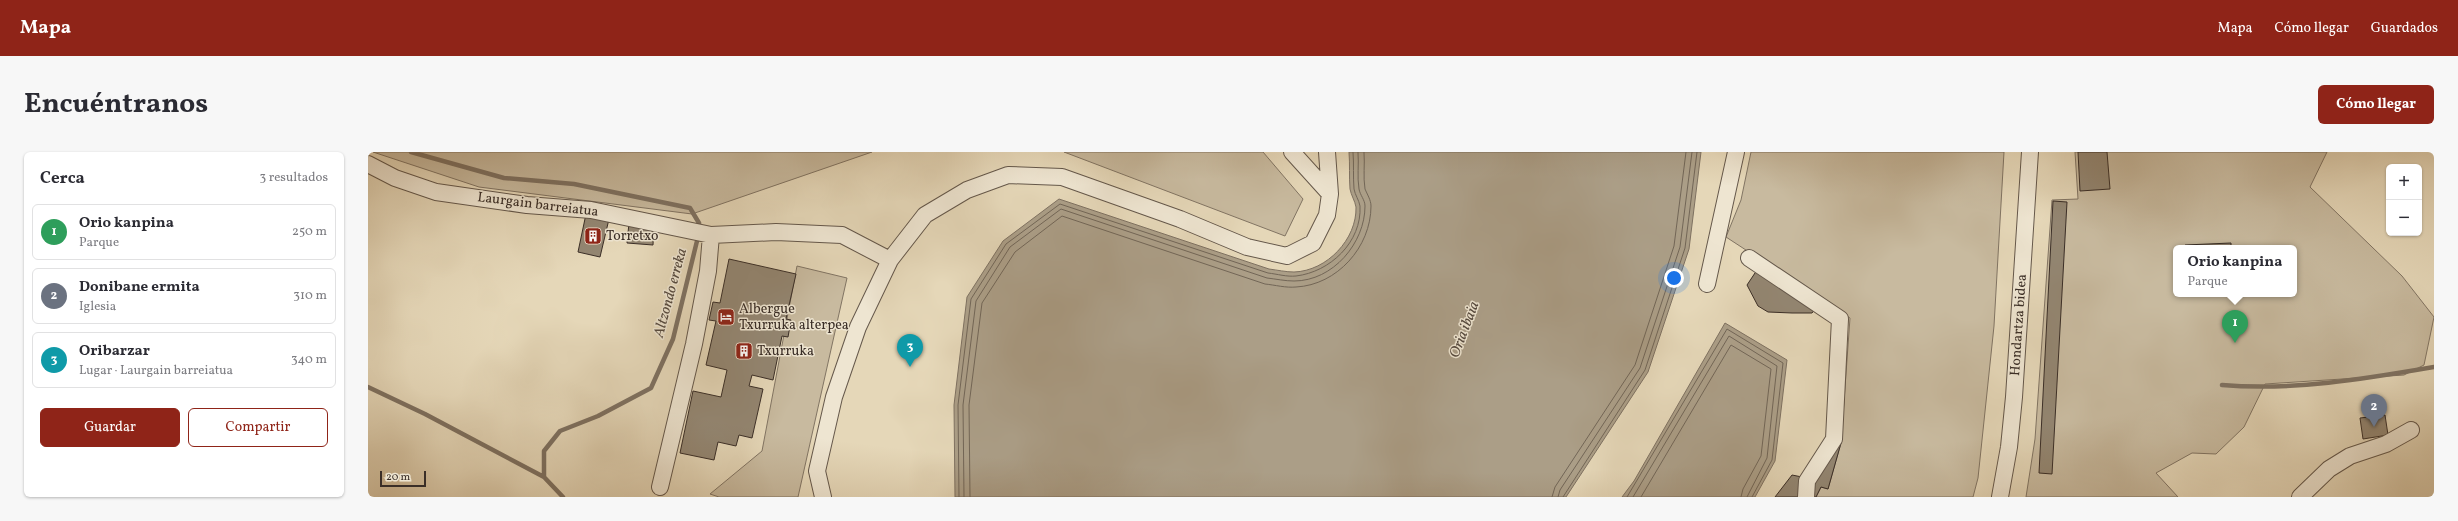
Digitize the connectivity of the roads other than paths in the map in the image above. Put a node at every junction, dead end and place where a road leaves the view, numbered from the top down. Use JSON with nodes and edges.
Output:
{"nodes":[{"id":1,"x":1292,"y":152,"type":"edge"},
{"id":2,"x":1327,"y":152,"type":"edge"},
{"id":3,"x":1736,"y":152,"type":"edge"},
{"id":4,"x":2030,"y":152,"type":"edge"},
{"id":5,"x":368,"y":164,"type":"edge"},
{"id":6,"x":1330,"y":194,"type":"junction"},
{"id":7,"x":711,"y":235,"type":"junction"},
{"id":8,"x":1749,"y":258,"type":"dead end"},
{"id":9,"x":890,"y":260,"type":"junction"},
{"id":10,"x":1707,"y":284,"type":"dead end"},
{"id":11,"x":2411,"y":430,"type":"dead end"},
{"id":12,"x":660,"y":487,"type":"dead end"},
{"id":13,"x":823,"y":497,"type":"edge"},
{"id":14,"x":1806,"y":497,"type":"edge"},
{"id":15,"x":2000,"y":497,"type":"edge"},
{"id":16,"x":2300,"y":497,"type":"edge"}],
"edges":[{"from":1,"to":6,"type":"street"},
{"from":2,"to":6,"type":"street"},
{"from":3,"to":10,"type":"street"},
{"from":4,"to":15,"type":"street","name":"Hondartza bidea"},
{"from":5,"to":7,"type":"street","name":"Laurgain barreiatua"},
{"from":6,"to":9,"type":"street"},
{"from":7,"to":9,"type":"street","name":"Laurgain barreiatua"},
{"from":7,"to":12,"type":"street"},
{"from":8,"to":14,"type":"street"},
{"from":9,"to":13,"type":"street"},
{"from":11,"to":16,"type":"street"}]}
